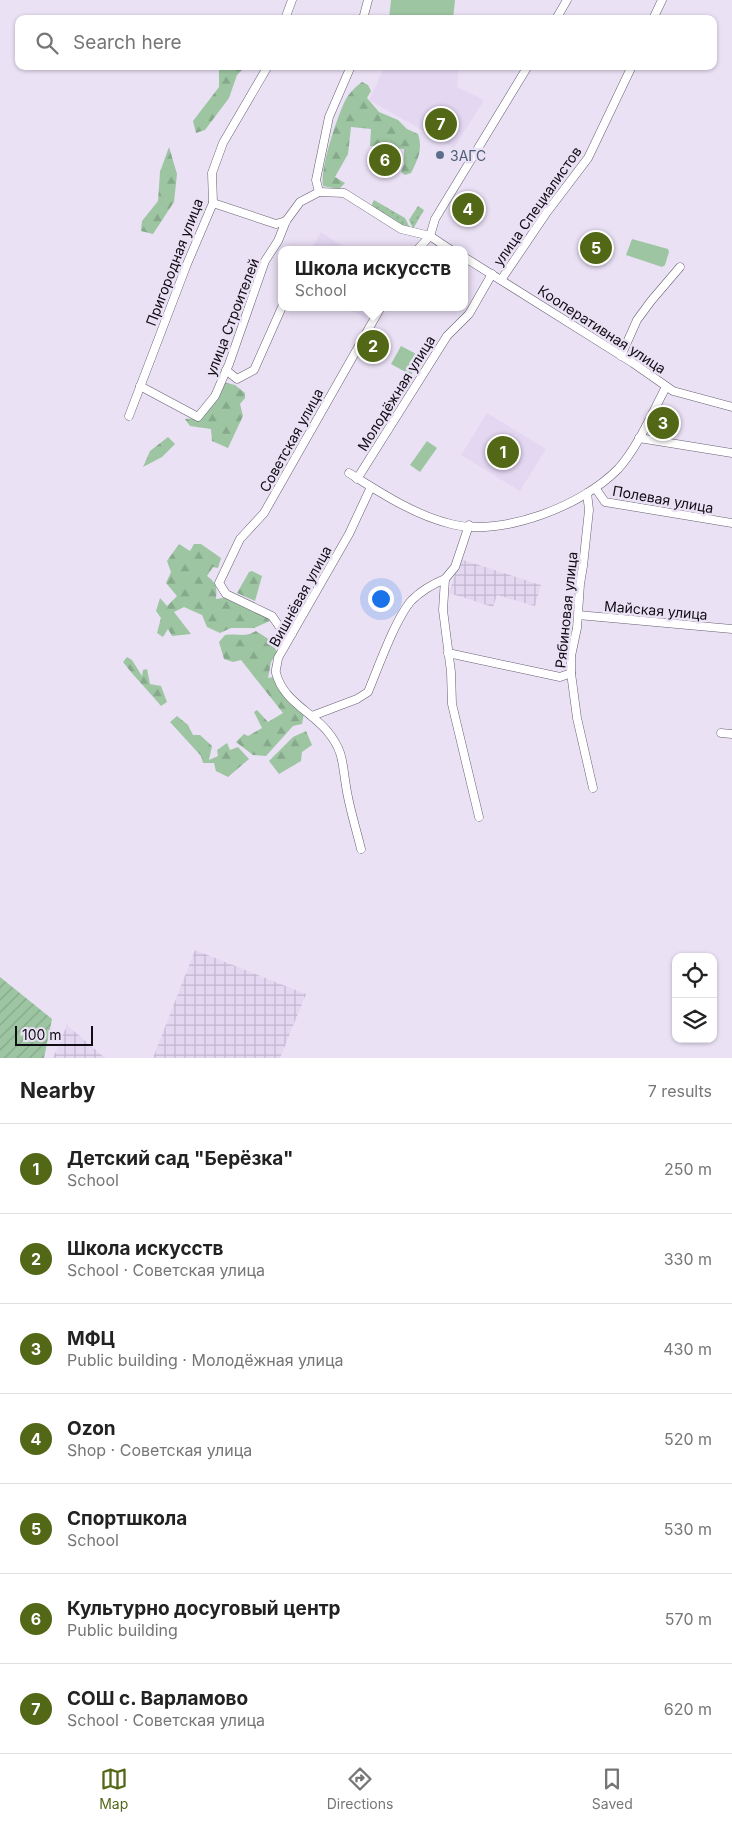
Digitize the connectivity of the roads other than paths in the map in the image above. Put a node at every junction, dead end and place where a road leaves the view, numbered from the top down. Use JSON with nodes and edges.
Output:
{"nodes":[{"id":1,"x":292,"y":0,"type":"edge"},
{"id":2,"x":368,"y":0,"type":"edge"},
{"id":3,"x":566,"y":0,"type":"edge"},
{"id":4,"x":662,"y":0,"type":"edge"},
{"id":5,"x":286,"y":15,"type":"edge"},
{"id":6,"x":364,"y":15,"type":"edge"},
{"id":7,"x":558,"y":15,"type":"edge"},
{"id":8,"x":656,"y":15,"type":"edge"},
{"id":9,"x":266,"y":70,"type":"edge"},
{"id":10,"x":349,"y":70,"type":"edge"},
{"id":11,"x":526,"y":70,"type":"edge"},
{"id":12,"x":630,"y":70,"type":"edge"},
{"id":13,"x":319,"y":192,"type":"junction"},
{"id":14,"x":213,"y":202,"type":"junction"},
{"id":15,"x":286,"y":221,"type":"junction"},
{"id":16,"x":430,"y":236,"type":"junction"},
{"id":17,"x":278,"y":241,"type":"junction"},
{"id":18,"x":281,"y":246,"type":"edge"},
{"id":19,"x":421,"y":246,"type":"edge"},
{"id":20,"x":446,"y":246,"type":"edge"},
{"id":21,"x":468,"y":260,"type":"edge"},
{"id":22,"x":680,"y":267,"type":"dead end"},
{"id":23,"x":492,"y":274,"type":"junction"},
{"id":24,"x":501,"y":280,"type":"junction"},
{"id":25,"x":280,"y":311,"type":"edge"},
{"id":26,"x":379,"y":311,"type":"edge"},
{"id":27,"x":621,"y":356,"type":"junction"},
{"id":28,"x":226,"y":370,"type":"junction"},
{"id":29,"x":140,"y":386,"type":"junction"},
{"id":30,"x":666,"y":387,"type":"junction"},
{"id":31,"x":732,"y":407,"type":"edge"},
{"id":32,"x":129,"y":416,"type":"dead end"},
{"id":33,"x":639,"y":438,"type":"junction"},
{"id":34,"x":732,"y":453,"type":"edge"},
{"id":35,"x":348,"y":474,"type":"dead end"},
{"id":36,"x":357,"y":479,"type":"junction"},
{"id":37,"x":370,"y":487,"type":"junction"},
{"id":38,"x":596,"y":489,"type":"junction"},
{"id":39,"x":587,"y":493,"type":"junction"},
{"id":40,"x":732,"y":523,"type":"edge"},
{"id":41,"x":469,"y":525,"type":"junction"},
{"id":42,"x":445,"y":579,"type":"junction"},
{"id":43,"x":578,"y":615,"type":"junction"},
{"id":44,"x":732,"y":629,"type":"edge"},
{"id":45,"x":292,"y":634,"type":"junction"},
{"id":46,"x":448,"y":653,"type":"junction"},
{"id":47,"x":571,"y":673,"type":"junction"},
{"id":48,"x":312,"y":716,"type":"junction"},
{"id":49,"x":721,"y":733,"type":"dead end"},
{"id":50,"x":732,"y":734,"type":"edge"},
{"id":51,"x":593,"y":788,"type":"dead end"},
{"id":52,"x":479,"y":817,"type":"dead end"},
{"id":53,"x":361,"y":849,"type":"dead end"}],
"edges":[{"from":1,"to":5,"type":"street"},
{"from":2,"to":6,"type":"street"},
{"from":3,"to":7,"type":"street"},
{"from":4,"to":8,"type":"street"},
{"from":9,"to":14,"type":"street","name":"Пригородная улица"},
{"from":10,"to":13,"type":"street"},
{"from":11,"to":16,"type":"street"},
{"from":12,"to":24,"type":"street","name":"улица Специалистов"},
{"from":13,"to":15,"type":"street","name":"улица Строителей"},
{"from":13,"to":16,"type":"street"},
{"from":14,"to":15,"type":"street"},
{"from":14,"to":29,"type":"street","name":"Пригородная улица"},
{"from":15,"to":17,"type":"street","name":"улица Строителей"},
{"from":16,"to":19,"type":"street"},
{"from":16,"to":20,"type":"street"},
{"from":17,"to":18,"type":"street"},
{"from":17,"to":28,"type":"street","name":"улица Строителей"},
{"from":21,"to":23,"type":"street","name":"Кооперативная улица"},
{"from":22,"to":27,"type":"street"},
{"from":23,"to":24,"type":"street","name":"Кооперативная улица"},
{"from":23,"to":36,"type":"street","name":"Молодёжная улица"},
{"from":24,"to":27,"type":"street","name":"Кооперативная улица"},
{"from":25,"to":28,"type":"street"},
{"from":26,"to":45,"type":"street","name":"Советская улица"},
{"from":27,"to":30,"type":"street","name":"Кооперативная улица"},
{"from":28,"to":29,"type":"street","name":"улица Строителей"},
{"from":29,"to":32,"type":"street","name":"Пригородная улица"},
{"from":30,"to":31,"type":"street","name":"Кооперативная улица"},
{"from":30,"to":33,"type":"street"},
{"from":33,"to":34,"type":"street"},
{"from":33,"to":38,"type":"street"},
{"from":35,"to":36,"type":"street"},
{"from":36,"to":37,"type":"street"},
{"from":37,"to":41,"type":"street"},
{"from":37,"to":45,"type":"street","name":"Вишнёвая улица"},
{"from":38,"to":39,"type":"street"},
{"from":38,"to":40,"type":"street","name":"Полевая улица"},
{"from":39,"to":41,"type":"street"},
{"from":39,"to":43,"type":"street","name":"Рябиновая улица"},
{"from":41,"to":42,"type":"street"},
{"from":42,"to":46,"type":"street"},
{"from":42,"to":48,"type":"street"},
{"from":43,"to":44,"type":"street","name":"Майская улица"},
{"from":43,"to":47,"type":"street","name":"Рябиновая улица"},
{"from":45,"to":48,"type":"street","name":"Вишнёвая улица"},
{"from":46,"to":47,"type":"street"},
{"from":46,"to":52,"type":"street"},
{"from":47,"to":51,"type":"street","name":"Рябиновая улица"},
{"from":48,"to":53,"type":"street"},
{"from":49,"to":50,"type":"street"}]}
